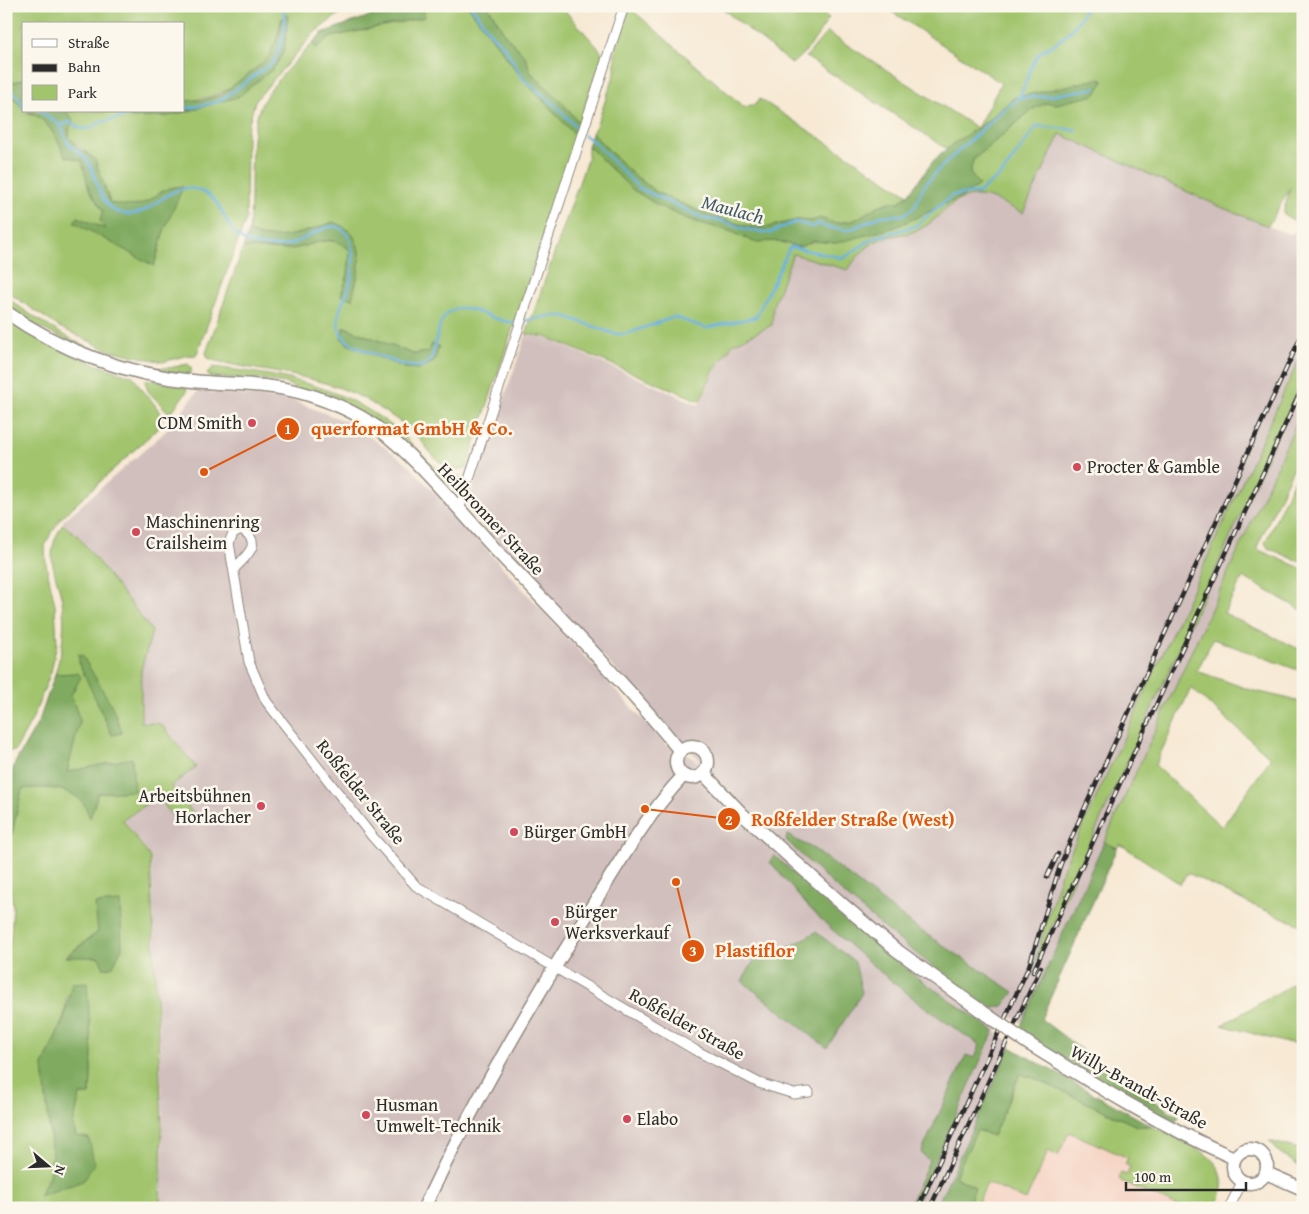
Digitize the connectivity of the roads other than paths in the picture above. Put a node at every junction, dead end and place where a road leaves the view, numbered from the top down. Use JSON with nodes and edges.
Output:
{"nodes":[{"id":1,"x":624,"y":6,"type":"edge"},
{"id":2,"x":6,"y":312,"type":"edge"},
{"id":3,"x":460,"y":510,"type":"junction"},
{"id":4,"x":234,"y":568,"type":"dead end"},
{"id":5,"x":680,"y":751,"type":"junction"},
{"id":6,"x":704,"y":773,"type":"junction"},
{"id":7,"x":684,"y":776,"type":"junction"},
{"id":8,"x":554,"y":968,"type":"junction"},
{"id":9,"x":810,"y":1092,"type":"dead end"},
{"id":10,"x":1234,"y":1158,"type":"junction"},
{"id":11,"x":1266,"y":1173,"type":"junction"},
{"id":12,"x":1242,"y":1182,"type":"junction"},
{"id":13,"x":1303,"y":1189,"type":"edge"},
{"id":14,"x":424,"y":1208,"type":"edge"},
{"id":15,"x":1229,"y":1208,"type":"edge"}],
"edges":[{"from":1,"to":3,"type":"street"},
{"from":2,"to":3,"type":"main road","name":"Heilbronner Straße"},
{"from":3,"to":5,"type":"main road","name":"Heilbronner Straße"},
{"from":4,"to":8,"type":"street","name":"Roßfelder Straße"},
{"from":5,"to":6,"type":"main road"},
{"from":5,"to":7,"type":"main road"},
{"from":6,"to":7,"type":"main road"},
{"from":6,"to":10,"type":"main road","name":"Willy-Brandt-Straße","bridge":true},
{"from":7,"to":8,"type":"main road"},
{"from":8,"to":9,"type":"street","name":"Roßfelder Straße"},
{"from":8,"to":14,"type":"main road"},
{"from":10,"to":11,"type":"main road"},
{"from":10,"to":12,"type":"main road"},
{"from":11,"to":12,"type":"main road"},
{"from":11,"to":13,"type":"main road"},
{"from":12,"to":15,"type":"street"}]}
